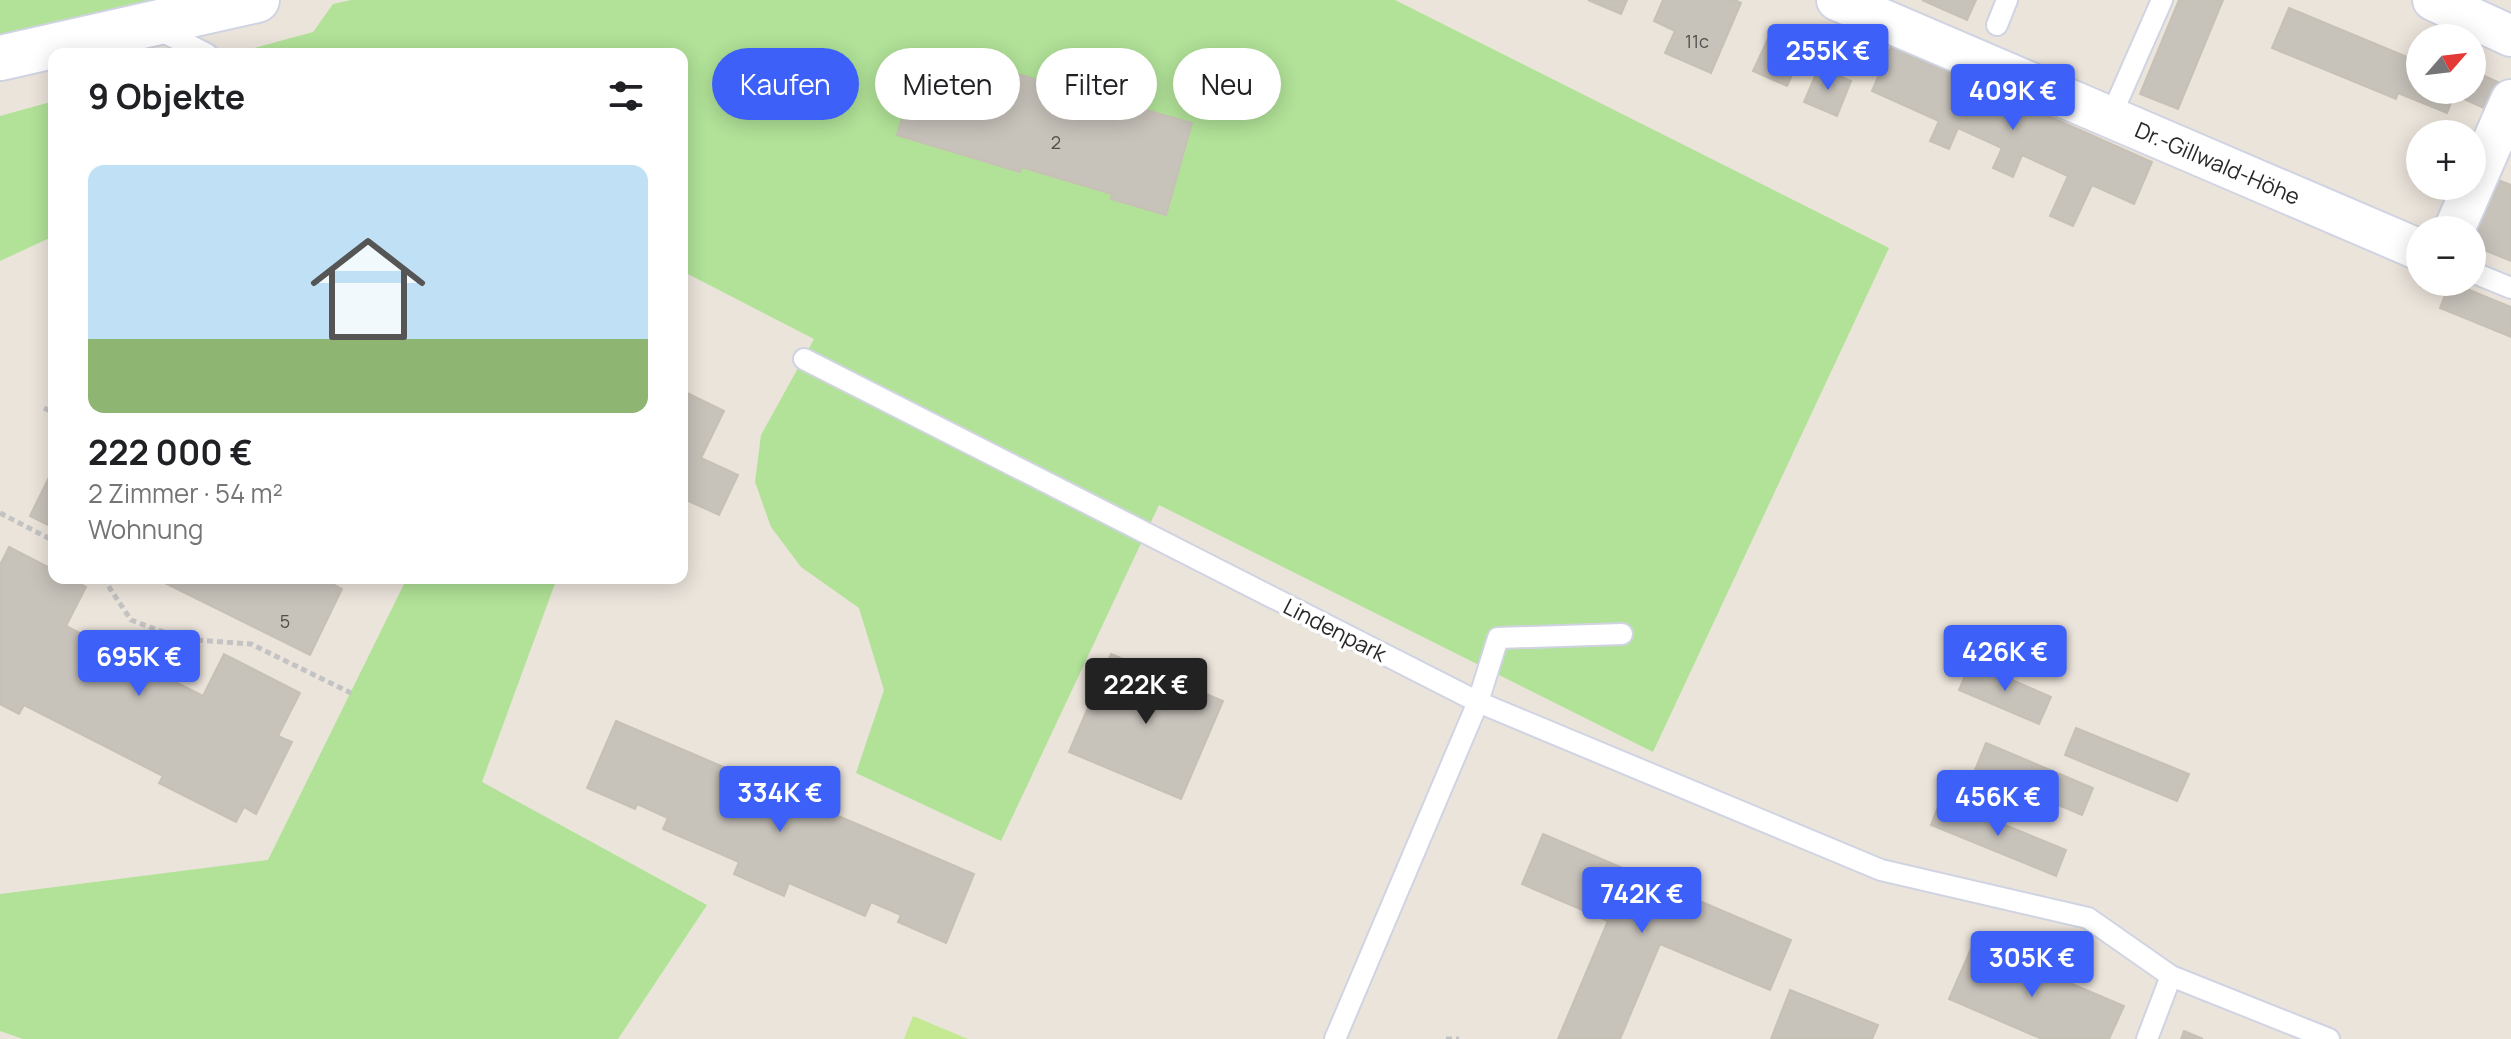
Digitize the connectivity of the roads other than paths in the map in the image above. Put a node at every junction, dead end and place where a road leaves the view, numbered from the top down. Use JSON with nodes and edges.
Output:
{"nodes":[{"id":1,"x":257,"y":0,"type":"edge"},
{"id":2,"x":1837,"y":0,"type":"edge"},
{"id":3,"x":2007,"y":0,"type":"edge"},
{"id":4,"x":2162,"y":0,"type":"edge"},
{"id":5,"x":2433,"y":0,"type":"edge"},
{"id":6,"x":147,"y":24,"type":"junction"},
{"id":7,"x":1997,"y":25,"type":"dead end"},
{"id":8,"x":2511,"y":36,"type":"edge"},
{"id":9,"x":195,"y":48,"type":"edge"},
{"id":10,"x":0,"y":58,"type":"edge"},
{"id":11,"x":2511,"y":100,"type":"edge"},
{"id":12,"x":2110,"y":118,"type":"junction"},
{"id":13,"x":2460,"y":216,"type":"edge"},
{"id":14,"x":2406,"y":244,"type":"edge"},
{"id":15,"x":2486,"y":278,"type":"edge"},
{"id":16,"x":2511,"y":288,"type":"edge"},
{"id":17,"x":804,"y":359,"type":"dead end"},
{"id":18,"x":1622,"y":634,"type":"dead end"},
{"id":19,"x":1478,"y":702,"type":"junction"},
{"id":20,"x":2171,"y":976,"type":"junction"},
{"id":21,"x":1335,"y":1039,"type":"edge"},
{"id":22,"x":2147,"y":1039,"type":"edge"},
{"id":23,"x":2329,"y":1039,"type":"edge"}],
"edges":[{"from":1,"to":6,"type":"main road"},
{"from":2,"to":12,"type":"street","name":"Dr.-Gillwald-Höhe"},
{"from":3,"to":7,"type":"lane"},
{"from":4,"to":12,"type":"lane"},
{"from":5,"to":8,"type":"street"},
{"from":6,"to":9,"type":"lane"},
{"from":6,"to":10,"type":"main road"},
{"from":11,"to":13,"type":"street"},
{"from":12,"to":14,"type":"street","name":"Dr.-Gillwald-Höhe"},
{"from":15,"to":16,"type":"lane"},
{"from":17,"to":19,"type":"lane","name":"Lindenpark"},
{"from":18,"to":19,"type":"lane"},
{"from":19,"to":20,"type":"lane","name":"Lindenpark"},
{"from":19,"to":21,"type":"lane"},
{"from":20,"to":22,"type":"lane"},
{"from":20,"to":23,"type":"lane","name":"Lindenpark"}]}
